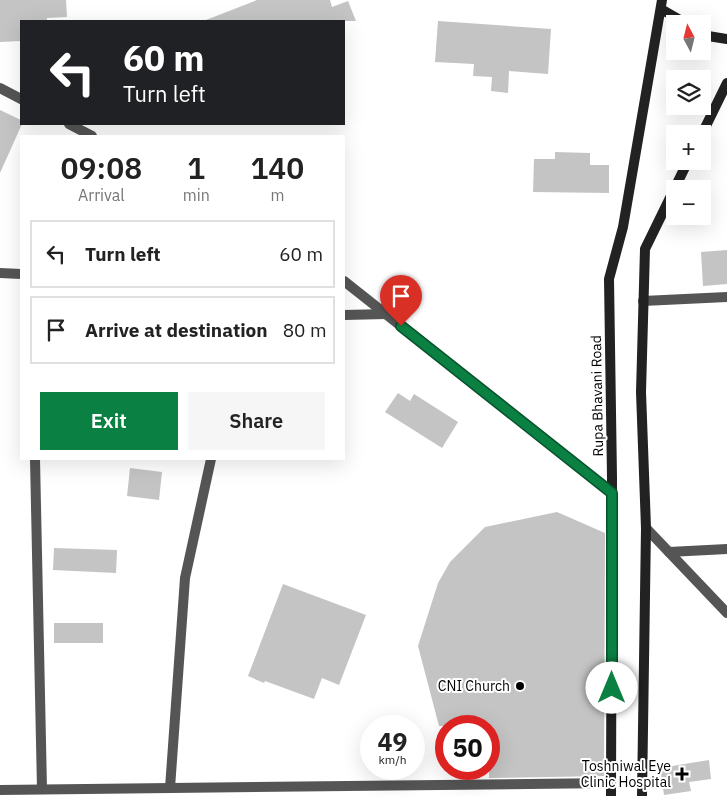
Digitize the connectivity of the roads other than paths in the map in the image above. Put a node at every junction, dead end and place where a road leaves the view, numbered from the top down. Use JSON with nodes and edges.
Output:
{"nodes":[{"id":1,"x":661,"y":4,"type":"edge"},
{"id":2,"x":675,"y":15,"type":"edge"},
{"id":3,"x":711,"y":36,"type":"edge"},
{"id":4,"x":727,"y":39,"type":"edge"},
{"id":5,"x":727,"y":83,"type":"edge"},
{"id":6,"x":0,"y":88,"type":"edge"},
{"id":7,"x":20,"y":98,"type":"edge"},
{"id":8,"x":71,"y":125,"type":"edge"},
{"id":9,"x":706,"y":125,"type":"edge"},
{"id":10,"x":90,"y":135,"type":"edge"},
{"id":11,"x":684,"y":170,"type":"edge"},
{"id":12,"x":0,"y":273,"type":"edge"},
{"id":13,"x":20,"y":274,"type":"edge"},
{"id":14,"x":345,"y":282,"type":"edge"},
{"id":15,"x":727,"y":298,"type":"edge"},
{"id":16,"x":643,"y":301,"type":"junction"},
{"id":17,"x":386,"y":314,"type":"junction"},
{"id":18,"x":345,"y":315,"type":"edge"},
{"id":19,"x":35,"y":460,"type":"edge"},
{"id":20,"x":211,"y":460,"type":"edge"},
{"id":21,"x":612,"y":493,"type":"junction"},
{"id":22,"x":646,"y":528,"type":"junction"},
{"id":23,"x":727,"y":549,"type":"edge"},
{"id":24,"x":669,"y":552,"type":"junction"},
{"id":25,"x":727,"y":613,"type":"edge"},
{"id":26,"x":611,"y":783,"type":"junction"},
{"id":27,"x":170,"y":788,"type":"junction"},
{"id":28,"x":42,"y":789,"type":"junction"},
{"id":29,"x":0,"y":790,"type":"edge"},
{"id":30,"x":210,"y":792,"type":"edge"},
{"id":31,"x":611,"y":796,"type":"edge"},
{"id":32,"x":642,"y":796,"type":"edge"}],
"edges":[{"from":1,"to":2,"type":"main road"},
{"from":1,"to":21,"type":"main road","name":"Rupa Bhavani Road"},
{"from":3,"to":4,"type":"main road"},
{"from":5,"to":9,"type":"main road"},
{"from":6,"to":7,"type":"street"},
{"from":8,"to":10,"type":"street"},
{"from":11,"to":16,"type":"main road"},
{"from":12,"to":13,"type":"street"},
{"from":14,"to":17,"type":"street"},
{"from":15,"to":16,"type":"street"},
{"from":16,"to":22,"type":"main road"},
{"from":17,"to":18,"type":"street"},
{"from":17,"to":21,"type":"street"},
{"from":19,"to":28,"type":"street"},
{"from":20,"to":27,"type":"street"},
{"from":21,"to":26,"type":"main road","name":"Rupa Bhavani Road"},
{"from":22,"to":24,"type":"street"},
{"from":22,"to":32,"type":"main road"},
{"from":23,"to":24,"type":"street"},
{"from":24,"to":25,"type":"street"},
{"from":26,"to":30,"type":"street"},
{"from":26,"to":31,"type":"main road","name":"Rupa Bhavani Road"},
{"from":27,"to":28,"type":"street"},
{"from":27,"to":30,"type":"street"},
{"from":28,"to":29,"type":"street"}]}
